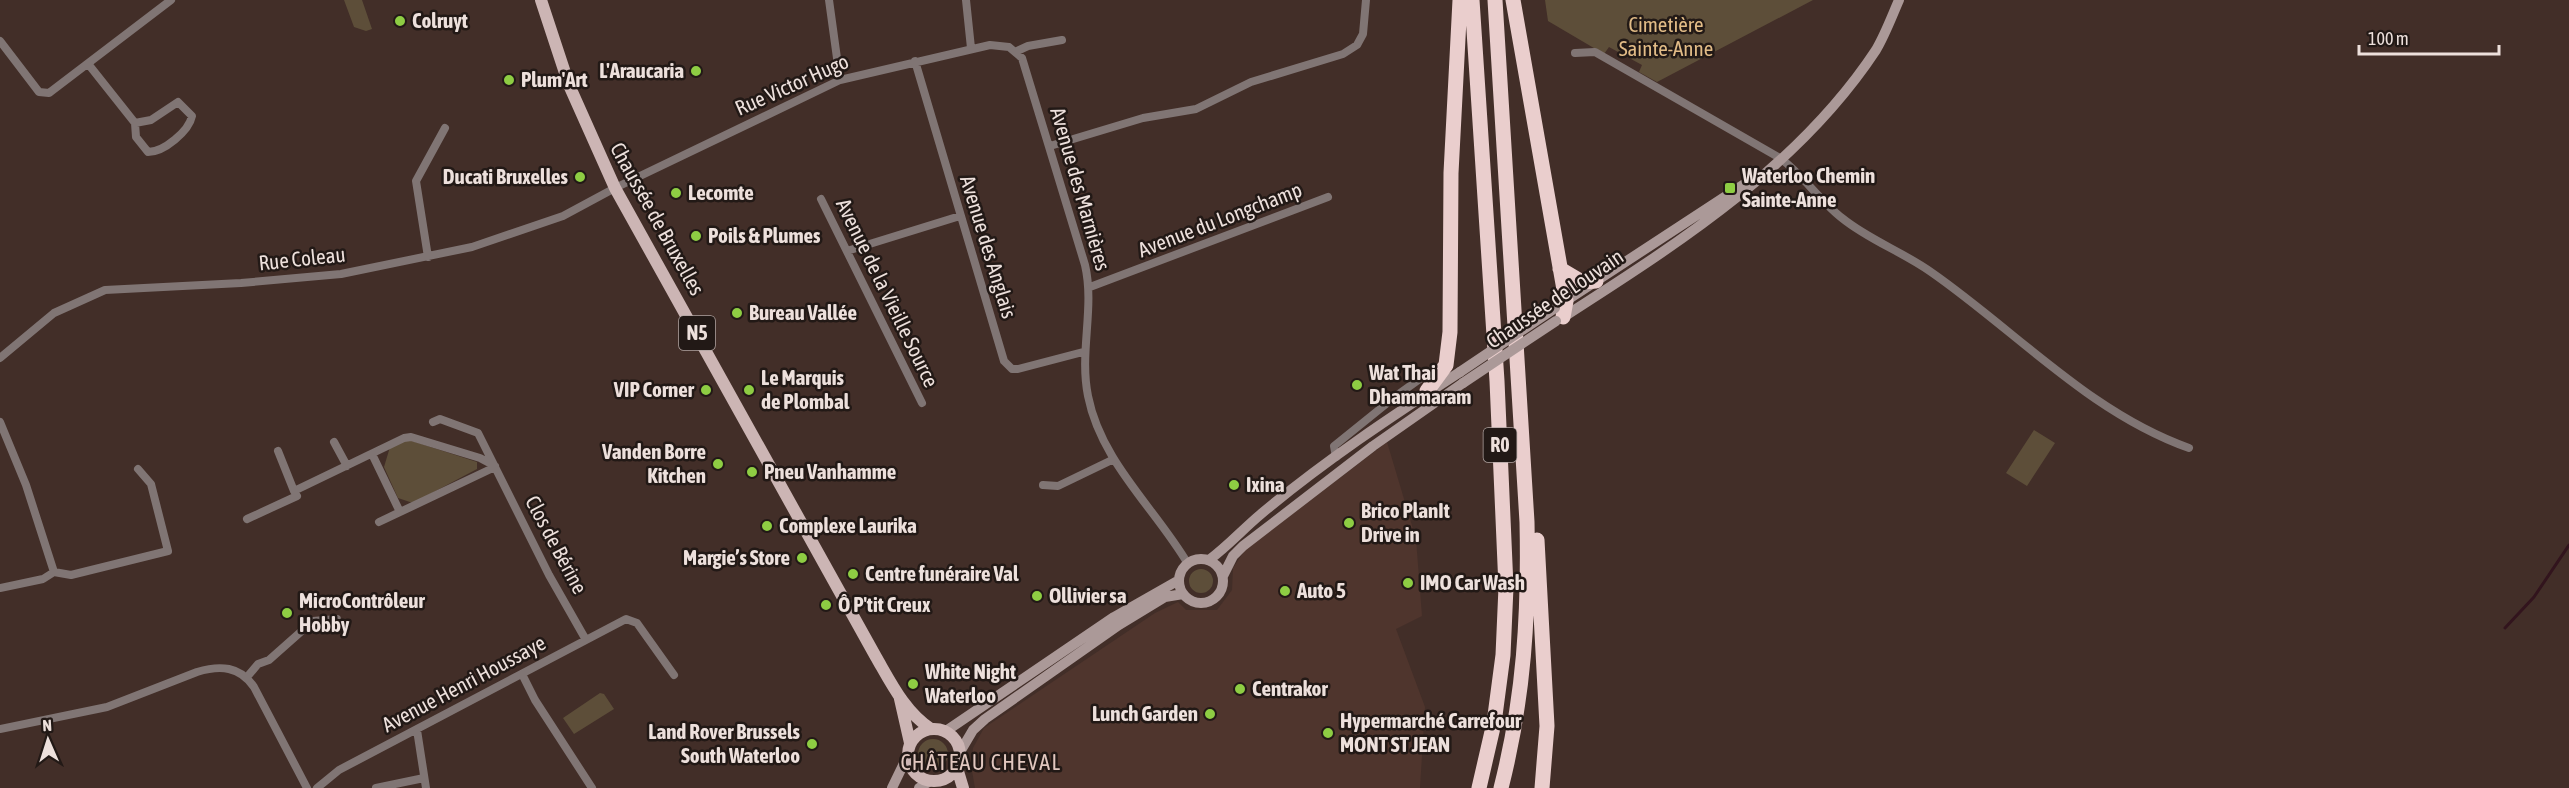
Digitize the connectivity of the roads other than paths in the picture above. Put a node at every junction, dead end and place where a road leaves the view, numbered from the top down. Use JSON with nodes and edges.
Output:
{"nodes":[{"id":1,"x":171,"y":0,"type":"edge"},
{"id":2,"x":541,"y":0,"type":"edge"},
{"id":3,"x":829,"y":0,"type":"edge"},
{"id":4,"x":966,"y":0,"type":"edge"},
{"id":5,"x":1366,"y":0,"type":"edge"},
{"id":6,"x":1460,"y":0,"type":"edge"},
{"id":7,"x":1472,"y":0,"type":"edge"},
{"id":8,"x":1495,"y":0,"type":"edge"},
{"id":9,"x":1513,"y":0,"type":"edge"},
{"id":10,"x":1899,"y":0,"type":"edge"},
{"id":11,"x":1062,"y":40,"type":"dead end"},
{"id":12,"x":0,"y":41,"type":"edge"},
{"id":13,"x":971,"y":48,"type":"junction"},
{"id":14,"x":1017,"y":51,"type":"junction"},
{"id":15,"x":1575,"y":53,"type":"dead end"},
{"id":16,"x":915,"y":61,"type":"junction"},
{"id":17,"x":89,"y":65,"type":"junction"},
{"id":18,"x":840,"y":80,"type":"junction"},
{"id":19,"x":135,"y":123,"type":"junction"},
{"id":20,"x":445,"y":128,"type":"dead end"},
{"id":21,"x":1050,"y":146,"type":"junction"},
{"id":22,"x":1780,"y":158,"type":"junction"},
{"id":23,"x":1767,"y":170,"type":"junction"},
{"id":24,"x":615,"y":188,"type":"junction"},
{"id":25,"x":1329,"y":197,"type":"dead end"},
{"id":26,"x":821,"y":199,"type":"dead end"},
{"id":27,"x":960,"y":216,"type":"junction"},
{"id":28,"x":847,"y":251,"type":"junction"},
{"id":29,"x":428,"y":258,"type":"junction"},
{"id":30,"x":1560,"y":269,"type":"junction"},
{"id":31,"x":1596,"y":281,"type":"junction"},
{"id":32,"x":1090,"y":287,"type":"junction"},
{"id":33,"x":1560,"y":312,"type":"junction"},
{"id":34,"x":1083,"y":352,"type":"junction"},
{"id":35,"x":0,"y":358,"type":"edge"},
{"id":36,"x":1435,"y":368,"type":"dead end"},
{"id":37,"x":1427,"y":391,"type":"junction"},
{"id":38,"x":922,"y":403,"type":"dead end"},
{"id":39,"x":1371,"y":415,"type":"junction"},
{"id":40,"x":0,"y":422,"type":"edge"},
{"id":41,"x":434,"y":422,"type":"dead end"},
{"id":42,"x":1374,"y":428,"type":"junction"},
{"id":43,"x":334,"y":442,"type":"dead end"},
{"id":44,"x":1373,"y":446,"type":"junction"},
{"id":45,"x":2189,"y":448,"type":"dead end"},
{"id":46,"x":278,"y":451,"type":"dead end"},
{"id":47,"x":372,"y":454,"type":"junction"},
{"id":48,"x":1336,"y":457,"type":"junction"},
{"id":49,"x":1114,"y":459,"type":"junction"},
{"id":50,"x":347,"y":466,"type":"junction"},
{"id":51,"x":495,"y":466,"type":"junction"},
{"id":52,"x":138,"y":469,"type":"dead end"},
{"id":53,"x":1306,"y":480,"type":"junction"},
{"id":54,"x":1043,"y":485,"type":"dead end"},
{"id":55,"x":294,"y":491,"type":"junction"},
{"id":56,"x":400,"y":512,"type":"junction"},
{"id":57,"x":247,"y":519,"type":"dead end"},
{"id":58,"x":1275,"y":521,"type":"junction"},
{"id":59,"x":379,"y":522,"type":"dead end"},
{"id":60,"x":1527,"y":522,"type":"junction"},
{"id":61,"x":1209,"y":560,"type":"junction"},
{"id":62,"x":1188,"y":564,"type":"junction"},
{"id":63,"x":54,"y":572,"type":"junction"},
{"id":64,"x":1223,"y":576,"type":"junction"},
{"id":65,"x":1179,"y":580,"type":"junction"},
{"id":66,"x":0,"y":588,"type":"edge"},
{"id":67,"x":1183,"y":594,"type":"junction"},
{"id":68,"x":337,"y":619,"type":"dead end"},
{"id":69,"x":586,"y":640,"type":"junction"},
{"id":70,"x":522,"y":674,"type":"junction"},
{"id":71,"x":674,"y":675,"type":"dead end"},
{"id":72,"x":247,"y":676,"type":"junction"},
{"id":73,"x":900,"y":698,"type":"junction"},
{"id":74,"x":0,"y":729,"type":"edge"},
{"id":75,"x":931,"y":729,"type":"junction"},
{"id":76,"x":417,"y":730,"type":"junction"},
{"id":77,"x":946,"y":731,"type":"junction"},
{"id":78,"x":910,"y":744,"type":"junction"},
{"id":79,"x":960,"y":752,"type":"junction"},
{"id":80,"x":907,"y":757,"type":"junction"},
{"id":81,"x":957,"y":768,"type":"junction"},
{"id":82,"x":424,"y":778,"type":"junction"},
{"id":83,"x":937,"y":783,"type":"edge"},
{"id":84,"x":307,"y":788,"type":"edge"},
{"id":85,"x":317,"y":788,"type":"edge"},
{"id":86,"x":376,"y":788,"type":"edge"},
{"id":87,"x":426,"y":788,"type":"edge"},
{"id":88,"x":592,"y":788,"type":"edge"},
{"id":89,"x":892,"y":788,"type":"edge"},
{"id":90,"x":918,"y":788,"type":"edge"},
{"id":91,"x":963,"y":788,"type":"edge"},
{"id":92,"x":1479,"y":788,"type":"edge"},
{"id":93,"x":1501,"y":788,"type":"edge"},
{"id":94,"x":1542,"y":788,"type":"edge"}],
"edges":[{"from":1,"to":17,"type":"street"},
{"from":2,"to":24,"type":"main road","name":"Chaussée de Bruxelles","number":"N5"},
{"from":3,"to":18,"type":"street"},
{"from":4,"to":13,"type":"street"},
{"from":5,"to":21,"type":"street"},
{"from":6,"to":37,"type":"highway"},
{"from":7,"to":92,"type":"highway","number":"R0"},
{"from":8,"to":60,"type":"highway","number":"R0"},
{"from":9,"to":30,"type":"highway"},
{"from":10,"to":22,"type":"main road","name":"Chaussée de Louvain"},
{"from":11,"to":14,"type":"street","name":"Rue Victor Hugo"},
{"from":12,"to":17,"type":"street"},
{"from":13,"to":14,"type":"street","name":"Rue Victor Hugo"},
{"from":13,"to":16,"type":"street","name":"Rue Victor Hugo"},
{"from":14,"to":21,"type":"street","name":"Avenue des Marnières"},
{"from":15,"to":22,"type":"street"},
{"from":16,"to":18,"type":"street","name":"Rue Victor Hugo"},
{"from":16,"to":27,"type":"street","name":"Avenue des Anglais"},
{"from":17,"to":19,"type":"street"},
{"from":18,"to":24,"type":"street","name":"Rue Victor Hugo"},
{"from":19,"to":19,"type":"street"},
{"from":20,"to":29,"type":"street"},
{"from":21,"to":32,"type":"street","name":"Avenue des Marnières"},
{"from":22,"to":23,"type":"main road","name":"Chaussée de Louvain"},
{"from":22,"to":45,"type":"street"},
{"from":23,"to":31,"type":"main road","name":"Chaussée de Louvain"},
{"from":23,"to":33,"type":"main road","name":"Chaussée de Louvain"},
{"from":24,"to":29,"type":"street","name":"Rue Coleau"},
{"from":24,"to":73,"type":"main road","name":"Chaussée de Bruxelles","number":"N5"},
{"from":25,"to":32,"type":"street","name":"Avenue du Longchamp"},
{"from":26,"to":28,"type":"street","name":"Avenue de la Vieille Source"},
{"from":27,"to":28,"type":"street"},
{"from":27,"to":34,"type":"street","name":"Avenue des Anglais"},
{"from":28,"to":38,"type":"street","name":"Avenue de la Vieille Source"},
{"from":29,"to":35,"type":"street","name":"Rue Coleau"},
{"from":30,"to":31,"type":"highway"},
{"from":30,"to":33,"type":"highway"},
{"from":31,"to":33,"type":"main road","name":"Chaussée de Louvain"},
{"from":32,"to":34,"type":"street","name":"Avenue des Marnières"},
{"from":33,"to":37,"type":"main road","name":"Chaussée de Louvain","bridge":true},
{"from":33,"to":44,"type":"main road","name":"Chaussée de Louvain","bridge":true},
{"from":34,"to":49,"type":"street","name":"Avenue des Marnières"},
{"from":36,"to":39,"type":"street"},
{"from":37,"to":42,"type":"main road","name":"Chaussée de Louvain"},
{"from":39,"to":42,"type":"street"},
{"from":39,"to":48,"type":"street"},
{"from":40,"to":63,"type":"street"},
{"from":41,"to":51,"type":"street","name":"Clos de Bérine"},
{"from":42,"to":44,"type":"street"},
{"from":42,"to":48,"type":"main road","name":"Chaussée de Louvain"},
{"from":43,"to":50,"type":"street"},
{"from":44,"to":58,"type":"main road","name":"Chaussée de Louvain"},
{"from":46,"to":55,"type":"street"},
{"from":47,"to":50,"type":"street"},
{"from":47,"to":51,"type":"street"},
{"from":47,"to":56,"type":"street"},
{"from":48,"to":53,"type":"main road","name":"Chaussée de Louvain"},
{"from":49,"to":54,"type":"street"},
{"from":49,"to":62,"type":"street","name":"Avenue des Marnières"},
{"from":50,"to":55,"type":"street"},
{"from":51,"to":56,"type":"street"},
{"from":51,"to":69,"type":"street","name":"Clos de Bérine"},
{"from":52,"to":63,"type":"street"},
{"from":53,"to":58,"type":"main road","name":"Chaussée de Louvain"},
{"from":53,"to":61,"type":"main road","name":"Chaussée de Louvain"},
{"from":55,"to":57,"type":"street"},
{"from":56,"to":59,"type":"street"},
{"from":58,"to":64,"type":"main road","name":"Chaussée de Louvain"},
{"from":60,"to":93,"type":"highway","number":"R0"},
{"from":60,"to":94,"type":"highway"},
{"from":61,"to":62,"type":"main road"},
{"from":61,"to":64,"type":"main road"},
{"from":62,"to":65,"type":"main road"},
{"from":63,"to":66,"type":"street"},
{"from":64,"to":67,"type":"main road"},
{"from":65,"to":67,"type":"main road"},
{"from":65,"to":77,"type":"main road"},
{"from":67,"to":79,"type":"main road"},
{"from":68,"to":72,"type":"street"},
{"from":69,"to":70,"type":"street","name":"Avenue Henri Houssaye"},
{"from":69,"to":71,"type":"street","name":"Avenue Henri Houssaye"},
{"from":70,"to":76,"type":"street","name":"Avenue Henri Houssaye"},
{"from":70,"to":88,"type":"street"},
{"from":72,"to":74,"type":"street"},
{"from":72,"to":84,"type":"street"},
{"from":73,"to":75,"type":"main road","number":"N5"},
{"from":73,"to":78,"type":"main road","number":"N5"},
{"from":75,"to":77,"type":"main road"},
{"from":75,"to":78,"type":"main road"},
{"from":76,"to":82,"type":"street"},
{"from":76,"to":85,"type":"street","name":"Avenue Henri Houssaye"},
{"from":77,"to":79,"type":"main road"},
{"from":78,"to":80,"type":"main road","number":"N5"},
{"from":79,"to":81,"type":"main road"},
{"from":80,"to":83,"type":"main road"},
{"from":80,"to":89,"type":"main road"},
{"from":81,"to":83,"type":"main road"},
{"from":81,"to":91,"type":"main road"},
{"from":82,"to":86,"type":"street"},
{"from":82,"to":87,"type":"street"},
{"from":83,"to":90,"type":"main road"}]}
